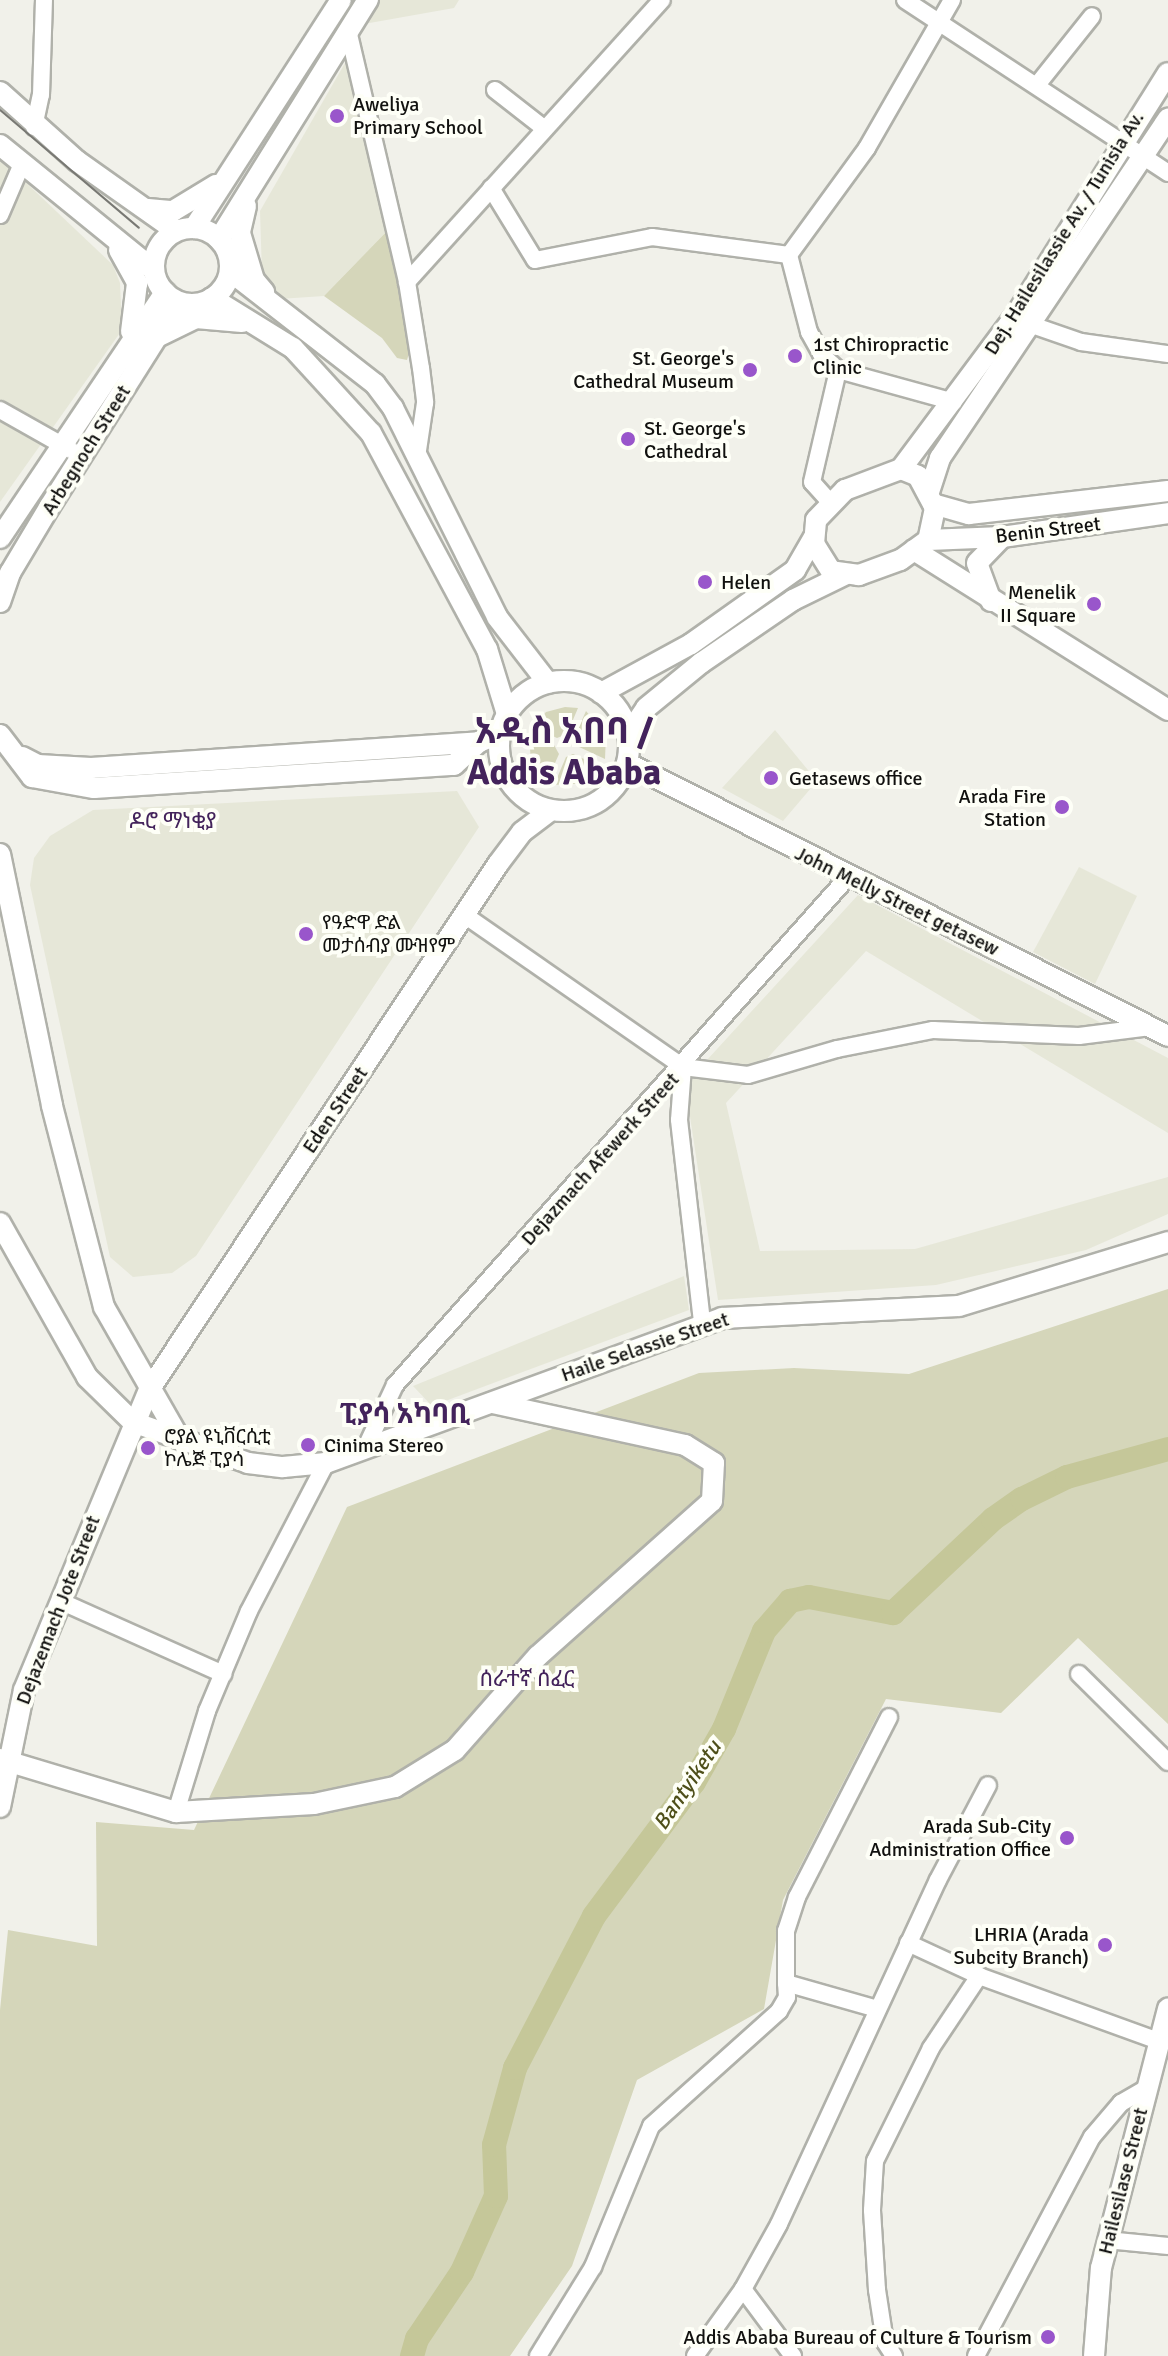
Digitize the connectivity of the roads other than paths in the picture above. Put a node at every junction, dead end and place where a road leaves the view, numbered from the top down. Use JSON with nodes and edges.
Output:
{"nodes":[{"id":1,"x":44,"y":0,"type":"edge"},
{"id":2,"x":341,"y":0,"type":"edge"},
{"id":3,"x":368,"y":0,"type":"edge"},
{"id":4,"x":662,"y":0,"type":"edge"},
{"id":5,"x":905,"y":0,"type":"edge"},
{"id":6,"x":952,"y":0,"type":"edge"},
{"id":7,"x":1092,"y":16,"type":"dead end"},
{"id":8,"x":937,"y":25,"type":"junction"},
{"id":9,"x":348,"y":30,"type":"junction"},
{"id":10,"x":1168,"y":73,"type":"edge"},
{"id":11,"x":1037,"y":85,"type":"junction"},
{"id":12,"x":495,"y":90,"type":"dead end"},
{"id":13,"x":0,"y":92,"type":"edge"},
{"id":14,"x":1168,"y":119,"type":"edge"},
{"id":15,"x":34,"y":127,"type":"junction"},
{"id":16,"x":545,"y":129,"type":"junction"},
{"id":17,"x":1121,"y":140,"type":"junction"},
{"id":18,"x":0,"y":145,"type":"edge"},
{"id":19,"x":1145,"y":157,"type":"junction"},
{"id":20,"x":21,"y":166,"type":"junction"},
{"id":21,"x":1168,"y":173,"type":"edge"},
{"id":22,"x":229,"y":175,"type":"junction"},
{"id":23,"x":491,"y":188,"type":"junction"},
{"id":24,"x":247,"y":198,"type":"junction"},
{"id":25,"x":144,"y":209,"type":"junction"},
{"id":26,"x":0,"y":215,"type":"edge"},
{"id":27,"x":97,"y":227,"type":"junction"},
{"id":28,"x":185,"y":230,"type":"junction"},
{"id":29,"x":219,"y":239,"type":"junction"},
{"id":30,"x":789,"y":255,"type":"junction"},
{"id":31,"x":154,"y":270,"type":"junction"},
{"id":32,"x":230,"y":271,"type":"junction"},
{"id":33,"x":407,"y":282,"type":"junction"},
{"id":34,"x":172,"y":297,"type":"junction"},
{"id":35,"x":212,"y":298,"type":"junction"},
{"id":36,"x":280,"y":309,"type":"junction"},
{"id":37,"x":251,"y":322,"type":"junction"},
{"id":38,"x":1032,"y":325,"type":"junction"},
{"id":39,"x":159,"y":336,"type":"junction"},
{"id":40,"x":1168,"y":354,"type":"edge"},
{"id":41,"x":121,"y":359,"type":"junction"},
{"id":42,"x":838,"y":370,"type":"junction"},
{"id":43,"x":954,"y":402,"type":"junction"},
{"id":44,"x":0,"y":410,"type":"edge"},
{"id":45,"x":61,"y":444,"type":"junction"},
{"id":46,"x":82,"y":457,"type":"junction"},
{"id":47,"x":417,"y":457,"type":"junction"},
{"id":48,"x":901,"y":469,"type":"junction"},
{"id":49,"x":931,"y":491,"type":"junction"},
{"id":50,"x":1168,"y":491,"type":"edge"},
{"id":51,"x":829,"y":501,"type":"junction"},
{"id":52,"x":1168,"y":513,"type":"edge"},
{"id":53,"x":814,"y":537,"type":"junction"},
{"id":54,"x":1002,"y":537,"type":"junction"},
{"id":55,"x":0,"y":538,"type":"edge"},
{"id":56,"x":921,"y":545,"type":"junction"},
{"id":57,"x":844,"y":575,"type":"junction"},
{"id":58,"x":991,"y":601,"type":"junction"},
{"id":59,"x":0,"y":602,"type":"edge"},
{"id":60,"x":548,"y":683,"type":"junction"},
{"id":61,"x":601,"y":693,"type":"junction"},
{"id":62,"x":1168,"y":710,"type":"edge"},
{"id":63,"x":504,"y":723,"type":"junction"},
{"id":64,"x":628,"y":735,"type":"junction"},
{"id":65,"x":4,"y":743,"type":"edge"},
{"id":66,"x":627,"y":763,"type":"junction"},
{"id":67,"x":551,"y":810,"type":"junction"},
{"id":68,"x":0,"y":854,"type":"edge"},
{"id":69,"x":847,"y":878,"type":"junction"},
{"id":70,"x":463,"y":914,"type":"junction"},
{"id":71,"x":1159,"y":1032,"type":"edge"},
{"id":72,"x":683,"y":1067,"type":"junction"},
{"id":73,"x":0,"y":1223,"type":"edge"},
{"id":74,"x":1168,"y":1242,"type":"edge"},
{"id":75,"x":702,"y":1323,"type":"junction"},
{"id":76,"x":149,"y":1390,"type":"junction"},
{"id":77,"x":491,"y":1402,"type":"junction"},
{"id":78,"x":133,"y":1422,"type":"junction"},
{"id":79,"x":179,"y":1438,"type":"junction"},
{"id":80,"x":366,"y":1447,"type":"junction"},
{"id":81,"x":326,"y":1463,"type":"junction"},
{"id":82,"x":60,"y":1601,"type":"junction"},
{"id":83,"x":223,"y":1674,"type":"junction"},
{"id":84,"x":1079,"y":1674,"type":"dead end"},
{"id":85,"x":889,"y":1717,"type":"dead end"},
{"id":86,"x":4,"y":1761,"type":"edge"},
{"id":87,"x":1168,"y":1762,"type":"edge"},
{"id":88,"x":988,"y":1785,"type":"dead end"},
{"id":89,"x":0,"y":1807,"type":"edge"},
{"id":90,"x":176,"y":1812,"type":"junction"},
{"id":91,"x":908,"y":1943,"type":"junction"},
{"id":92,"x":979,"y":1976,"type":"junction"},
{"id":93,"x":786,"y":1983,"type":"junction"},
{"id":94,"x":1168,"y":2008,"type":"edge"},
{"id":95,"x":877,"y":2009,"type":"junction"},
{"id":96,"x":1159,"y":2041,"type":"junction"},
{"id":97,"x":1147,"y":2088,"type":"junction"},
{"id":98,"x":1107,"y":2240,"type":"junction"},
{"id":99,"x":1168,"y":2246,"type":"edge"},
{"id":100,"x":743,"y":2289,"type":"junction"},
{"id":101,"x":538,"y":2356,"type":"edge"},
{"id":102,"x":695,"y":2356,"type":"edge"},
{"id":103,"x":793,"y":2356,"type":"edge"},
{"id":104,"x":894,"y":2356,"type":"edge"},
{"id":105,"x":976,"y":2356,"type":"edge"},
{"id":106,"x":1094,"y":2356,"type":"edge"}],
"edges":[{"from":1,"to":15,"type":"street"},
{"from":2,"to":22,"type":"main road"},
{"from":3,"to":9,"type":"main road"},
{"from":4,"to":16,"type":"street"},
{"from":5,"to":8,"type":"street"},
{"from":6,"to":8,"type":"street"},
{"from":7,"to":11,"type":"street"},
{"from":8,"to":11,"type":"street"},
{"from":8,"to":30,"type":"street"},
{"from":9,"to":24,"type":"main road"},
{"from":9,"to":33,"type":"street"},
{"from":10,"to":17,"type":"main road","name":"Dej. Hailesilassie Av. / Tunisia Av."},
{"from":11,"to":17,"type":"street"},
{"from":12,"to":16,"type":"street"},
{"from":13,"to":15,"type":"main road"},
{"from":14,"to":19,"type":"main road"},
{"from":15,"to":25,"type":"main road"},
{"from":16,"to":23,"type":"street"},
{"from":17,"to":19,"type":"street"},
{"from":17,"to":43,"type":"main road","name":"Dej. Hailesilassie Av. / Tunisia Av."},
{"from":18,"to":20,"type":"main road"},
{"from":19,"to":21,"type":"street"},
{"from":19,"to":38,"type":"main road"},
{"from":20,"to":26,"type":"street"},
{"from":20,"to":27,"type":"main road"},
{"from":22,"to":25,"type":"main road"},
{"from":22,"to":28,"type":"main road"},
{"from":23,"to":30,"type":"street"},
{"from":23,"to":33,"type":"street"},
{"from":24,"to":29,"type":"main road"},
{"from":24,"to":36,"type":"main road"},
{"from":25,"to":28,"type":"main road"},
{"from":27,"to":31,"type":"main road"},
{"from":27,"to":41,"type":"main road"},
{"from":28,"to":29,"type":"main road"},
{"from":28,"to":31,"type":"main road"},
{"from":29,"to":32,"type":"main road"},
{"from":30,"to":42,"type":"street"},
{"from":31,"to":34,"type":"main road"},
{"from":32,"to":35,"type":"main road"},
{"from":32,"to":36,"type":"main road"},
{"from":33,"to":47,"type":"street"},
{"from":34,"to":35,"type":"main road"},
{"from":34,"to":39,"type":"main road","name":"Arbegnoch Street"},
{"from":34,"to":41,"type":"main road","name":"Arbegnoch Street"},
{"from":35,"to":37,"type":"main road"},
{"from":36,"to":47,"type":"main road"},
{"from":37,"to":39,"type":"main road"},
{"from":37,"to":63,"type":"main road"},
{"from":38,"to":40,"type":"street"},
{"from":38,"to":49,"type":"main road"},
{"from":39,"to":46,"type":"main road","name":"Arbegnoch Street"},
{"from":41,"to":45,"type":"main road","name":"Arbegnoch Street"},
{"from":42,"to":43,"type":"street"},
{"from":42,"to":51,"type":"street"},
{"from":43,"to":48,"type":"main road","name":"Dej. Hailesilassie Av. / Tunisia Av."},
{"from":44,"to":45,"type":"street"},
{"from":45,"to":46,"type":"street"},
{"from":45,"to":55,"type":"main road","name":"Arbegnoch Street"},
{"from":46,"to":59,"type":"main road","name":"Arbegnoch Street"},
{"from":47,"to":60,"type":"main road"},
{"from":48,"to":49,"type":"main road"},
{"from":48,"to":51,"type":"main road"},
{"from":49,"to":50,"type":"main road","name":"Benin Street"},
{"from":49,"to":56,"type":"main road"},
{"from":51,"to":53,"type":"main road"},
{"from":52,"to":54,"type":"main road","name":"Benin Street"},
{"from":53,"to":57,"type":"main road"},
{"from":53,"to":61,"type":"main road"},
{"from":54,"to":56,"type":"main road","name":"Benin Street"},
{"from":54,"to":58,"type":"main road"},
{"from":56,"to":57,"type":"main road"},
{"from":56,"to":58,"type":"main road"},
{"from":57,"to":64,"type":"main road"},
{"from":58,"to":62,"type":"main road"},
{"from":60,"to":61,"type":"main road"},
{"from":60,"to":63,"type":"main road"},
{"from":61,"to":64,"type":"main road"},
{"from":63,"to":65,"type":"main road"},
{"from":63,"to":67,"type":"main road"},
{"from":64,"to":66,"type":"main road"},
{"from":66,"to":67,"type":"main road"},
{"from":66,"to":69,"type":"main road","name":"John Melly Street getasew"},
{"from":67,"to":70,"type":"main road","name":"Eden Street"},
{"from":68,"to":76,"type":"main road"},
{"from":69,"to":71,"type":"main road","name":"John Melly Street getasew"},
{"from":69,"to":72,"type":"street","name":"Dejazmach Afewerk Street"},
{"from":70,"to":72,"type":"street"},
{"from":70,"to":76,"type":"main road","name":"Eden Street"},
{"from":71,"to":72,"type":"street"},
{"from":72,"to":75,"type":"street"},
{"from":72,"to":80,"type":"street","name":"Dejazmach Afewerk Street"},
{"from":73,"to":78,"type":"main road"},
{"from":74,"to":75,"type":"main road","name":"Haile Selassie Street"},
{"from":75,"to":77,"type":"main road","name":"Haile Selassie Street"},
{"from":76,"to":78,"type":"main road","name":"Eden Street"},
{"from":76,"to":79,"type":"main road"},
{"from":77,"to":80,"type":"main road","name":"Haile Selassie Street"},
{"from":77,"to":90,"type":"main road"},
{"from":78,"to":79,"type":"main road","name":"Haile Selassie Street"},
{"from":78,"to":82,"type":"main road","name":"Dejazemach Jote Street"},
{"from":79,"to":81,"type":"main road","name":"Haile Selassie Street"},
{"from":80,"to":81,"type":"main road","name":"Haile Selassie Street"},
{"from":81,"to":83,"type":"street"},
{"from":82,"to":83,"type":"street"},
{"from":82,"to":86,"type":"main road","name":"Dejazemach Jote Street"},
{"from":83,"to":90,"type":"street"},
{"from":84,"to":87,"type":"street"},
{"from":85,"to":93,"type":"street"},
{"from":86,"to":89,"type":"main road","name":"Dejazemach Jote Street"},
{"from":86,"to":90,"type":"main road"},
{"from":88,"to":91,"type":"street"},
{"from":91,"to":92,"type":"street"},
{"from":91,"to":95,"type":"street"},
{"from":92,"to":96,"type":"street"},
{"from":92,"to":104,"type":"street"},
{"from":93,"to":95,"type":"street"},
{"from":93,"to":101,"type":"street"},
{"from":94,"to":96,"type":"main road","name":"Hailesilase Street"},
{"from":95,"to":100,"type":"street"},
{"from":96,"to":97,"type":"main road","name":"Hailesilase Street"},
{"from":97,"to":98,"type":"main road","name":"Hailesilase Street"},
{"from":97,"to":105,"type":"street"},
{"from":98,"to":99,"type":"street"},
{"from":98,"to":106,"type":"main road","name":"Hailesilase Street"},
{"from":100,"to":102,"type":"street"},
{"from":100,"to":103,"type":"street"}]}
